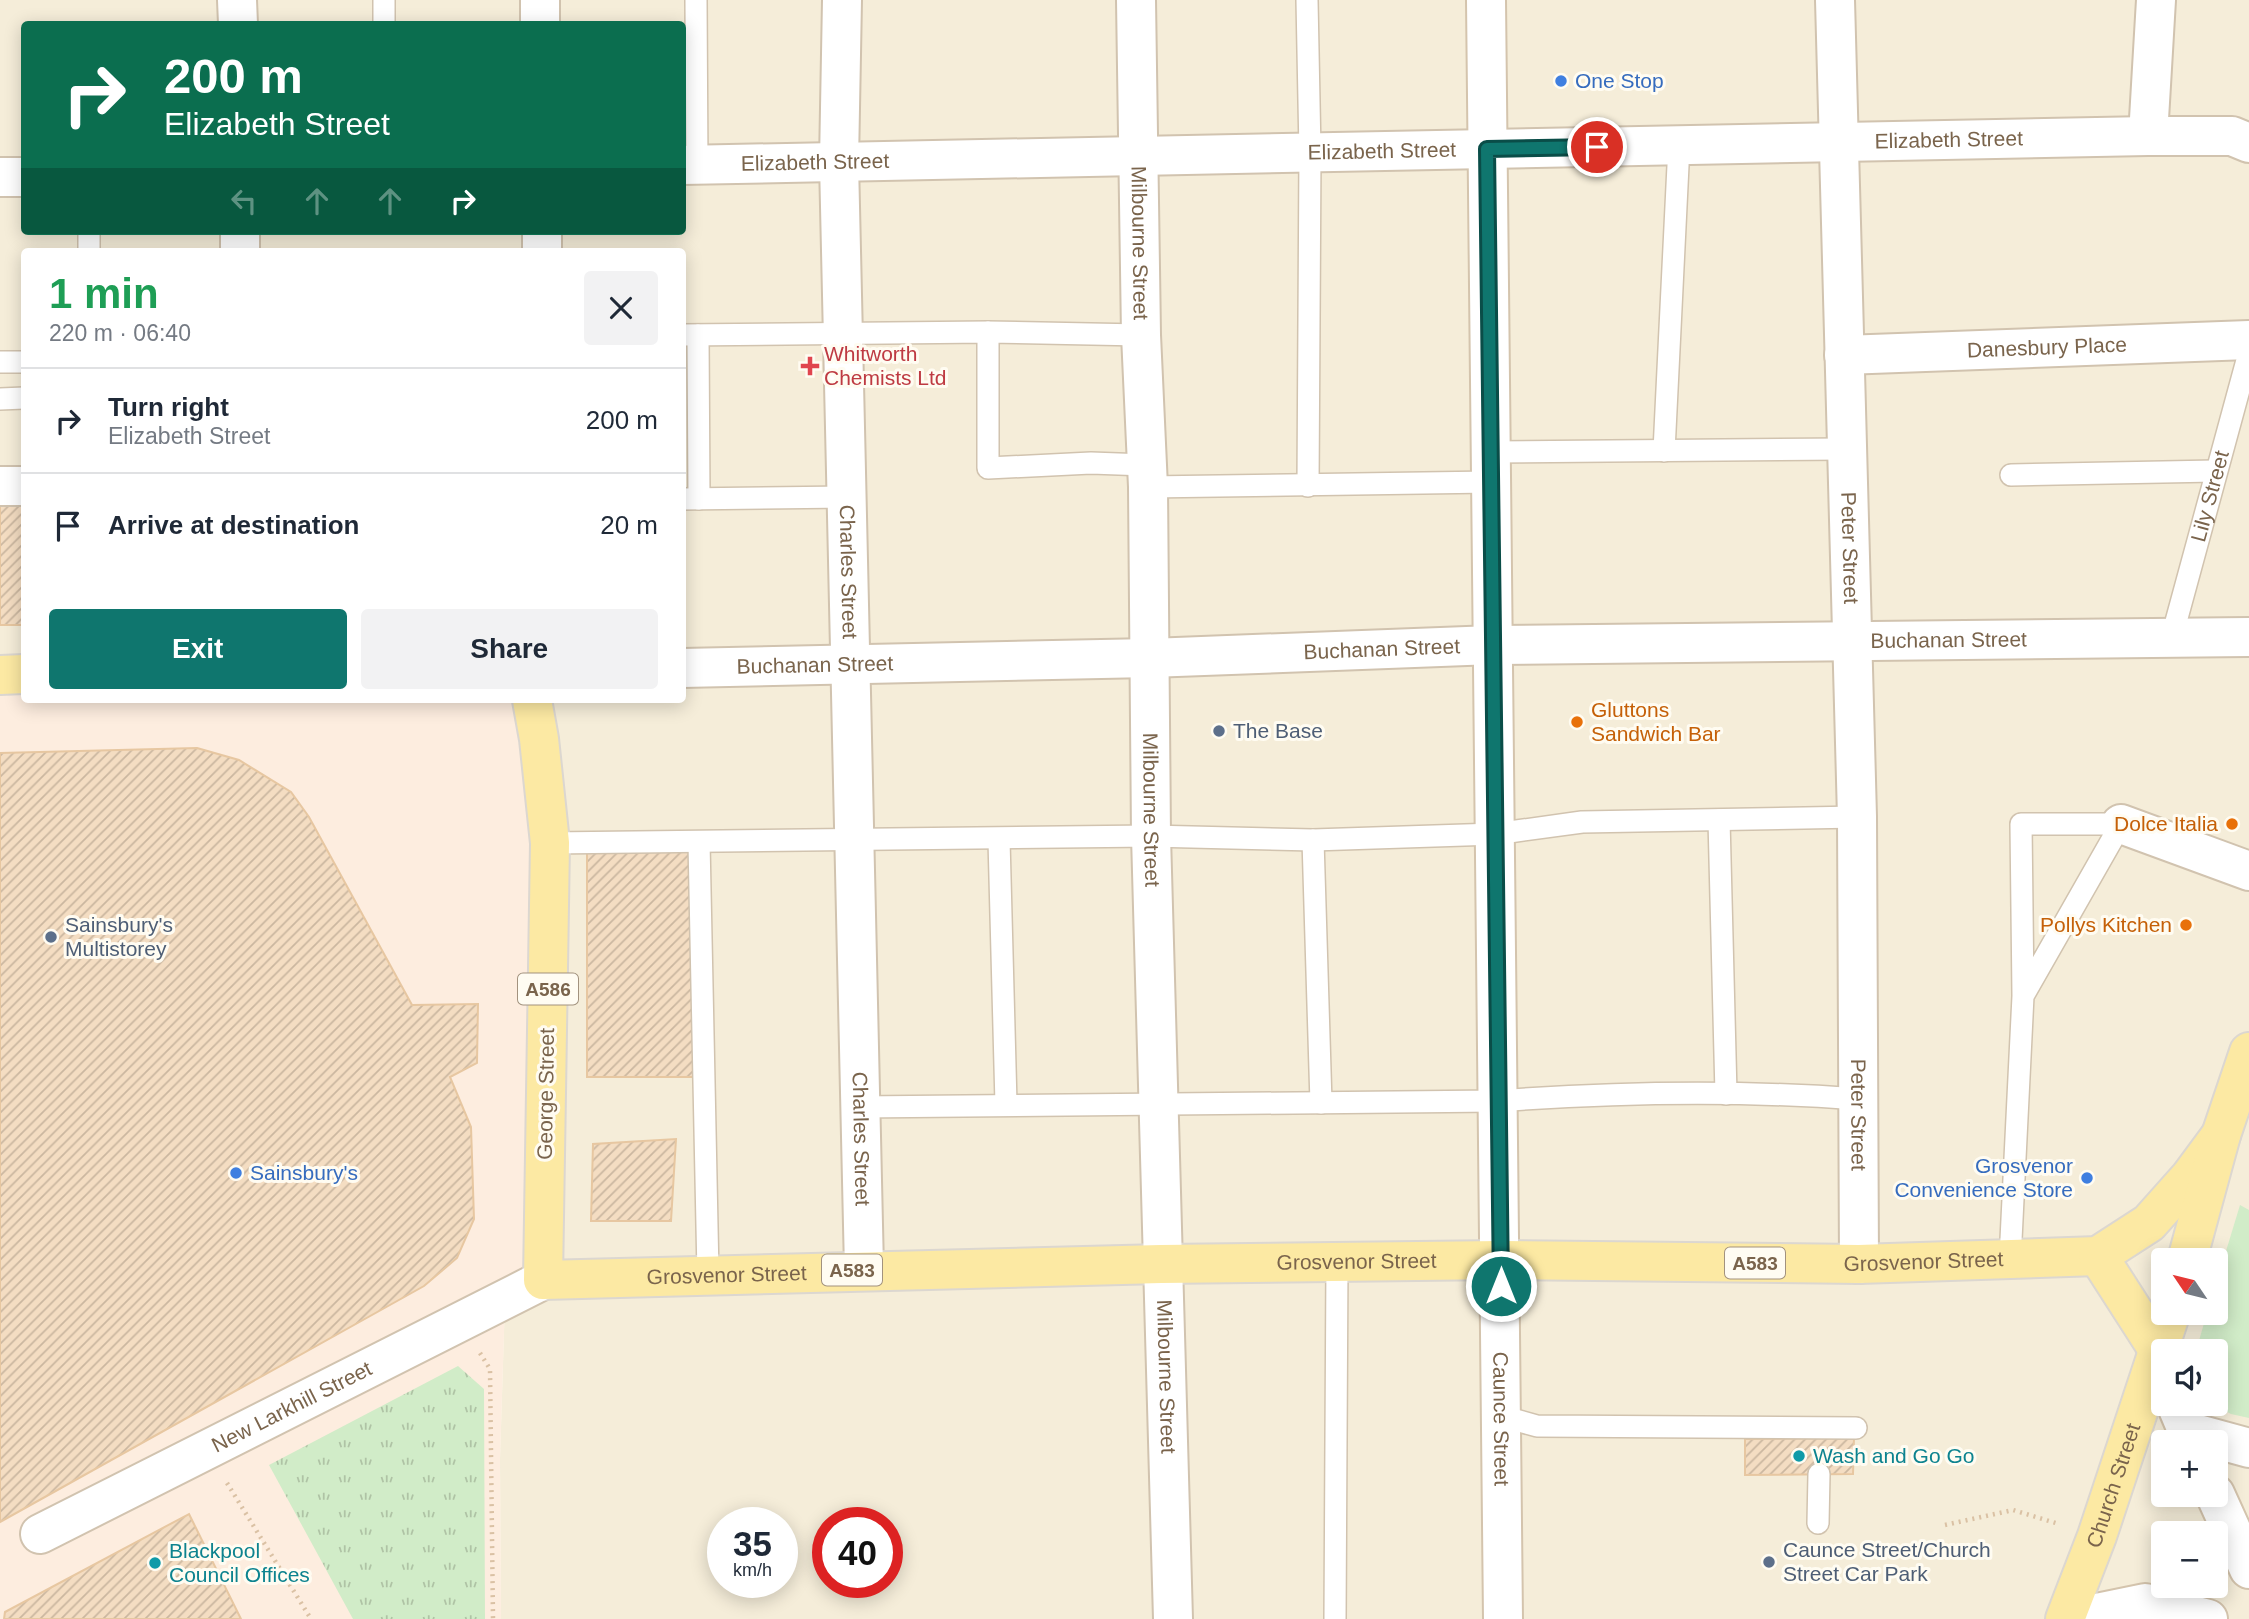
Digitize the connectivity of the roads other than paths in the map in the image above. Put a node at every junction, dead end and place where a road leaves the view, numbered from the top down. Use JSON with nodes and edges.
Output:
{"nodes":[{"id":1,"x":237,"y":0,"type":"edge"},
{"id":2,"x":384,"y":0,"type":"edge"},
{"id":3,"x":540,"y":0,"type":"edge"},
{"id":4,"x":695,"y":0,"type":"edge"},
{"id":5,"x":842,"y":0,"type":"edge"},
{"id":6,"x":1136,"y":0,"type":"edge"},
{"id":7,"x":1307,"y":0,"type":"edge"},
{"id":8,"x":1486,"y":0,"type":"edge"},
{"id":9,"x":1835,"y":0,"type":"edge"},
{"id":10,"x":2156,"y":0,"type":"edge"},
{"id":11,"x":238,"y":21,"type":"edge"},
{"id":12,"x":384,"y":21,"type":"edge"},
{"id":13,"x":540,"y":21,"type":"edge"},
{"id":14,"x":2148,"y":136,"type":"junction"},
{"id":15,"x":1838,"y":142,"type":"junction"},
{"id":16,"x":2249,"y":143,"type":"edge"},
{"id":17,"x":1679,"y":145,"type":"junction"},
{"id":18,"x":1487,"y":149,"type":"junction"},
{"id":19,"x":1310,"y":152,"type":"junction"},
{"id":20,"x":1138,"y":156,"type":"junction"},
{"id":21,"x":839,"y":162,"type":"junction"},
{"id":22,"x":690,"y":165,"type":"edge"},
{"id":23,"x":0,"y":177,"type":"edge"},
{"id":24,"x":21,"y":177,"type":"edge"},
{"id":25,"x":988,"y":332,"type":"junction"},
{"id":26,"x":842,"y":334,"type":"junction"},
{"id":27,"x":690,"y":335,"type":"edge"},
{"id":28,"x":1141,"y":335,"type":"junction"},
{"id":29,"x":2249,"y":340,"type":"edge"},
{"id":30,"x":2249,"y":353,"type":"edge"},
{"id":31,"x":1844,"y":355,"type":"junction"},
{"id":32,"x":0,"y":362,"type":"edge"},
{"id":33,"x":21,"y":362,"type":"edge"},
{"id":34,"x":21,"y":398,"type":"edge"},
{"id":35,"x":0,"y":399,"type":"edge"},
{"id":36,"x":1846,"y":449,"type":"junction"},
{"id":37,"x":1664,"y":451,"type":"junction"},
{"id":38,"x":1491,"y":467,"type":"junction"},
{"id":39,"x":2215,"y":471,"type":"junction"},
{"id":40,"x":2011,"y":475,"type":"dead end"},
{"id":41,"x":1147,"y":476,"type":"junction"},
{"id":42,"x":0,"y":486,"type":"edge"},
{"id":43,"x":21,"y":486,"type":"edge"},
{"id":44,"x":1308,"y":486,"type":"junction"},
{"id":45,"x":848,"y":497,"type":"junction"},
{"id":46,"x":691,"y":499,"type":"edge"},
{"id":47,"x":2249,"y":637,"type":"edge"},
{"id":48,"x":1852,"y":640,"type":"junction"},
{"id":49,"x":2171,"y":640,"type":"junction"},
{"id":50,"x":1493,"y":645,"type":"junction"},
{"id":51,"x":1150,"y":658,"type":"junction"},
{"id":52,"x":849,"y":664,"type":"junction"},
{"id":53,"x":686,"y":668,"type":"edge"},
{"id":54,"x":21,"y":674,"type":"edge"},
{"id":55,"x":0,"y":675,"type":"edge"},
{"id":56,"x":538,"y":705,"type":"edge"},
{"id":57,"x":1857,"y":817,"type":"junction"},
{"id":58,"x":1719,"y":820,"type":"junction"},
{"id":59,"x":2121,"y":824,"type":"junction"},
{"id":60,"x":1495,"y":834,"type":"junction"},
{"id":61,"x":1151,"y":836,"type":"junction"},
{"id":62,"x":999,"y":840,"type":"junction"},
{"id":63,"x":1313,"y":840,"type":"junction"},
{"id":64,"x":699,"y":842,"type":"junction"},
{"id":65,"x":855,"y":842,"type":"junction"},
{"id":66,"x":550,"y":843,"type":"junction"},
{"id":67,"x":2249,"y":871,"type":"edge"},
{"id":68,"x":2023,"y":996,"type":"junction"},
{"id":69,"x":2249,"y":1052,"type":"edge"},
{"id":70,"x":1726,"y":1094,"type":"junction"},
{"id":71,"x":1858,"y":1099,"type":"junction"},
{"id":72,"x":1497,"y":1101,"type":"junction"},
{"id":73,"x":1159,"y":1103,"type":"junction"},
{"id":74,"x":1321,"y":1103,"type":"junction"},
{"id":75,"x":1006,"y":1104,"type":"junction"},
{"id":76,"x":858,"y":1107,"type":"junction"},
{"id":77,"x":2221,"y":1135,"type":"junction"},
{"id":78,"x":2190,"y":1248,"type":"edge"},
{"id":79,"x":2098,"y":1256,"type":"junction"},
{"id":80,"x":1501,"y":1259,"type":"junction"},
{"id":81,"x":2010,"y":1260,"type":"junction"},
{"id":82,"x":1336,"y":1262,"type":"junction"},
{"id":83,"x":1161,"y":1264,"type":"junction"},
{"id":84,"x":1859,"y":1264,"type":"junction"},
{"id":85,"x":864,"y":1269,"type":"junction"},
{"id":86,"x":708,"y":1274,"type":"junction"},
{"id":87,"x":543,"y":1280,"type":"junction"},
{"id":88,"x":2151,"y":1342,"type":"edge"},
{"id":89,"x":2151,"y":1385,"type":"edge"},
{"id":90,"x":1501,"y":1416,"type":"junction"},
{"id":91,"x":2185,"y":1426,"type":"edge"},
{"id":92,"x":1856,"y":1428,"type":"dead end"},
{"id":93,"x":2249,"y":1448,"type":"edge"},
{"id":94,"x":1819,"y":1474,"type":"dead end"},
{"id":95,"x":2221,"y":1507,"type":"edge"},
{"id":96,"x":1818,"y":1523,"type":"dead end"},
{"id":97,"x":40,"y":1534,"type":"dead end"},
{"id":98,"x":2249,"y":1569,"type":"edge"},
{"id":99,"x":1173,"y":1619,"type":"edge"},
{"id":100,"x":1335,"y":1619,"type":"edge"},
{"id":101,"x":1503,"y":1619,"type":"edge"},
{"id":102,"x":2066,"y":1619,"type":"edge"},
{"id":103,"x":2208,"y":1619,"type":"edge"}],
"edges":[{"from":1,"to":11,"type":"street"},
{"from":2,"to":12,"type":"lane"},
{"from":3,"to":13,"type":"street"},
{"from":4,"to":22,"type":"lane"},
{"from":5,"to":21,"type":"street","name":"Charles Street"},
{"from":6,"to":20,"type":"street","name":"Milbourne Street"},
{"from":7,"to":19,"type":"lane"},
{"from":8,"to":18,"type":"street","name":"Caunce Street"},
{"from":9,"to":15,"type":"street","name":"Peter Street"},
{"from":10,"to":14,"type":"street"},
{"from":14,"to":15,"type":"street","name":"Elizabeth Street"},
{"from":14,"to":16,"type":"street","name":"Elizabeth Street"},
{"from":15,"to":17,"type":"street","name":"Elizabeth Street"},
{"from":15,"to":31,"type":"street","name":"Peter Street"},
{"from":17,"to":18,"type":"street","name":"Elizabeth Street"},
{"from":17,"to":37,"type":"lane"},
{"from":18,"to":19,"type":"street","name":"Elizabeth Street"},
{"from":18,"to":38,"type":"street","name":"Caunce Street"},
{"from":19,"to":20,"type":"street","name":"Elizabeth Street"},
{"from":19,"to":44,"type":"lane"},
{"from":20,"to":21,"type":"street","name":"Elizabeth Street"},
{"from":20,"to":28,"type":"street","name":"Milbourne Street"},
{"from":21,"to":22,"type":"street","name":"Elizabeth Street"},
{"from":21,"to":26,"type":"street","name":"Charles Street"},
{"from":23,"to":24,"type":"street"},
{"from":25,"to":26,"type":"lane"},
{"from":25,"to":28,"type":"lane"},
{"from":25,"to":41,"type":"lane"},
{"from":26,"to":27,"type":"lane"},
{"from":26,"to":45,"type":"street","name":"Charles Street"},
{"from":27,"to":46,"type":"lane"},
{"from":28,"to":41,"type":"street","name":"Milbourne Street"},
{"from":29,"to":31,"type":"street","name":"Danesbury Place"},
{"from":30,"to":39,"type":"lane","name":"Lily Street"},
{"from":31,"to":36,"type":"street","name":"Peter Street"},
{"from":32,"to":33,"type":"lane"},
{"from":34,"to":35,"type":"lane"},
{"from":36,"to":37,"type":"lane"},
{"from":36,"to":48,"type":"street","name":"Peter Street"},
{"from":37,"to":38,"type":"lane"},
{"from":38,"to":44,"type":"lane"},
{"from":38,"to":50,"type":"street","name":"Caunce Street"},
{"from":39,"to":40,"type":"lane"},
{"from":39,"to":49,"type":"lane","name":"Lily Street"},
{"from":41,"to":44,"type":"lane"},
{"from":41,"to":51,"type":"street","name":"Milbourne Street"},
{"from":42,"to":43,"type":"street"},
{"from":45,"to":46,"type":"lane"},
{"from":45,"to":52,"type":"street","name":"Charles Street"},
{"from":47,"to":49,"type":"street","name":"Buchanan Street"},
{"from":48,"to":49,"type":"street","name":"Buchanan Street"},
{"from":48,"to":50,"type":"street","name":"Buchanan Street"},
{"from":48,"to":57,"type":"street","name":"Peter Street"},
{"from":50,"to":51,"type":"street","name":"Buchanan Street"},
{"from":50,"to":60,"type":"street","name":"Caunce Street"},
{"from":51,"to":52,"type":"street","name":"Buchanan Street"},
{"from":51,"to":61,"type":"street","name":"Milbourne Street"},
{"from":52,"to":53,"type":"street","name":"Buchanan Street"},
{"from":52,"to":65,"type":"street","name":"Charles Street"},
{"from":54,"to":55,"type":"main road"},
{"from":56,"to":66,"type":"main road","name":"George Street","number":"A586"},
{"from":57,"to":58,"type":"lane"},
{"from":57,"to":71,"type":"street","name":"Peter Street"},
{"from":58,"to":60,"type":"lane"},
{"from":58,"to":70,"type":"lane"},
{"from":59,"to":67,"type":"street"},
{"from":59,"to":68,"type":"lane"},
{"from":59,"to":68,"type":"lane"},
{"from":60,"to":63,"type":"lane"},
{"from":60,"to":72,"type":"street","name":"Caunce Street"},
{"from":61,"to":62,"type":"lane"},
{"from":61,"to":63,"type":"lane"},
{"from":61,"to":73,"type":"street","name":"Milbourne Street"},
{"from":62,"to":65,"type":"lane"},
{"from":62,"to":75,"type":"lane"},
{"from":63,"to":74,"type":"lane"},
{"from":64,"to":65,"type":"lane"},
{"from":64,"to":66,"type":"lane"},
{"from":64,"to":86,"type":"lane"},
{"from":65,"to":76,"type":"street","name":"Charles Street"},
{"from":66,"to":87,"type":"main road","name":"George Street","number":"A586"},
{"from":68,"to":81,"type":"lane"},
{"from":69,"to":77,"type":"main road"},
{"from":70,"to":71,"type":"lane"},
{"from":70,"to":72,"type":"lane"},
{"from":71,"to":84,"type":"street","name":"Peter Street"},
{"from":72,"to":74,"type":"lane"},
{"from":72,"to":80,"type":"street","name":"Caunce Street"},
{"from":73,"to":74,"type":"lane"},
{"from":73,"to":75,"type":"lane"},
{"from":73,"to":83,"type":"street","name":"Milbourne Street"},
{"from":75,"to":76,"type":"lane"},
{"from":76,"to":85,"type":"street","name":"Charles Street"},
{"from":77,"to":78,"type":"main road"},
{"from":77,"to":79,"type":"main road"},
{"from":79,"to":81,"type":"main road","name":"Grosvenor Street","number":"A583"},
{"from":79,"to":88,"type":"main road"},
{"from":80,"to":82,"type":"main road","name":"Grosvenor Street","number":"A583"},
{"from":80,"to":84,"type":"main road","name":"Grosvenor Street","number":"A583"},
{"from":80,"to":90,"type":"street","name":"Caunce Street"},
{"from":81,"to":84,"type":"main road","name":"Grosvenor Street","number":"A583"},
{"from":82,"to":83,"type":"main road","name":"Grosvenor Street","number":"A583"},
{"from":82,"to":100,"type":"lane"},
{"from":83,"to":85,"type":"main road","name":"Grosvenor Street","number":"A583"},
{"from":83,"to":99,"type":"street","name":"Milbourne Street"},
{"from":85,"to":86,"type":"main road","name":"Grosvenor Street","number":"A583"},
{"from":86,"to":87,"type":"main road","name":"Grosvenor Street","number":"A583"},
{"from":87,"to":97,"type":"street","name":"New Larkhill Street"},
{"from":89,"to":102,"type":"main road","name":"Church Street"},
{"from":90,"to":92,"type":"lane"},
{"from":90,"to":101,"type":"street","name":"Caunce Street"},
{"from":91,"to":93,"type":"street"},
{"from":94,"to":96,"type":"lane"},
{"from":95,"to":98,"type":"street"},
{"from":102,"to":103,"type":"street"}]}
